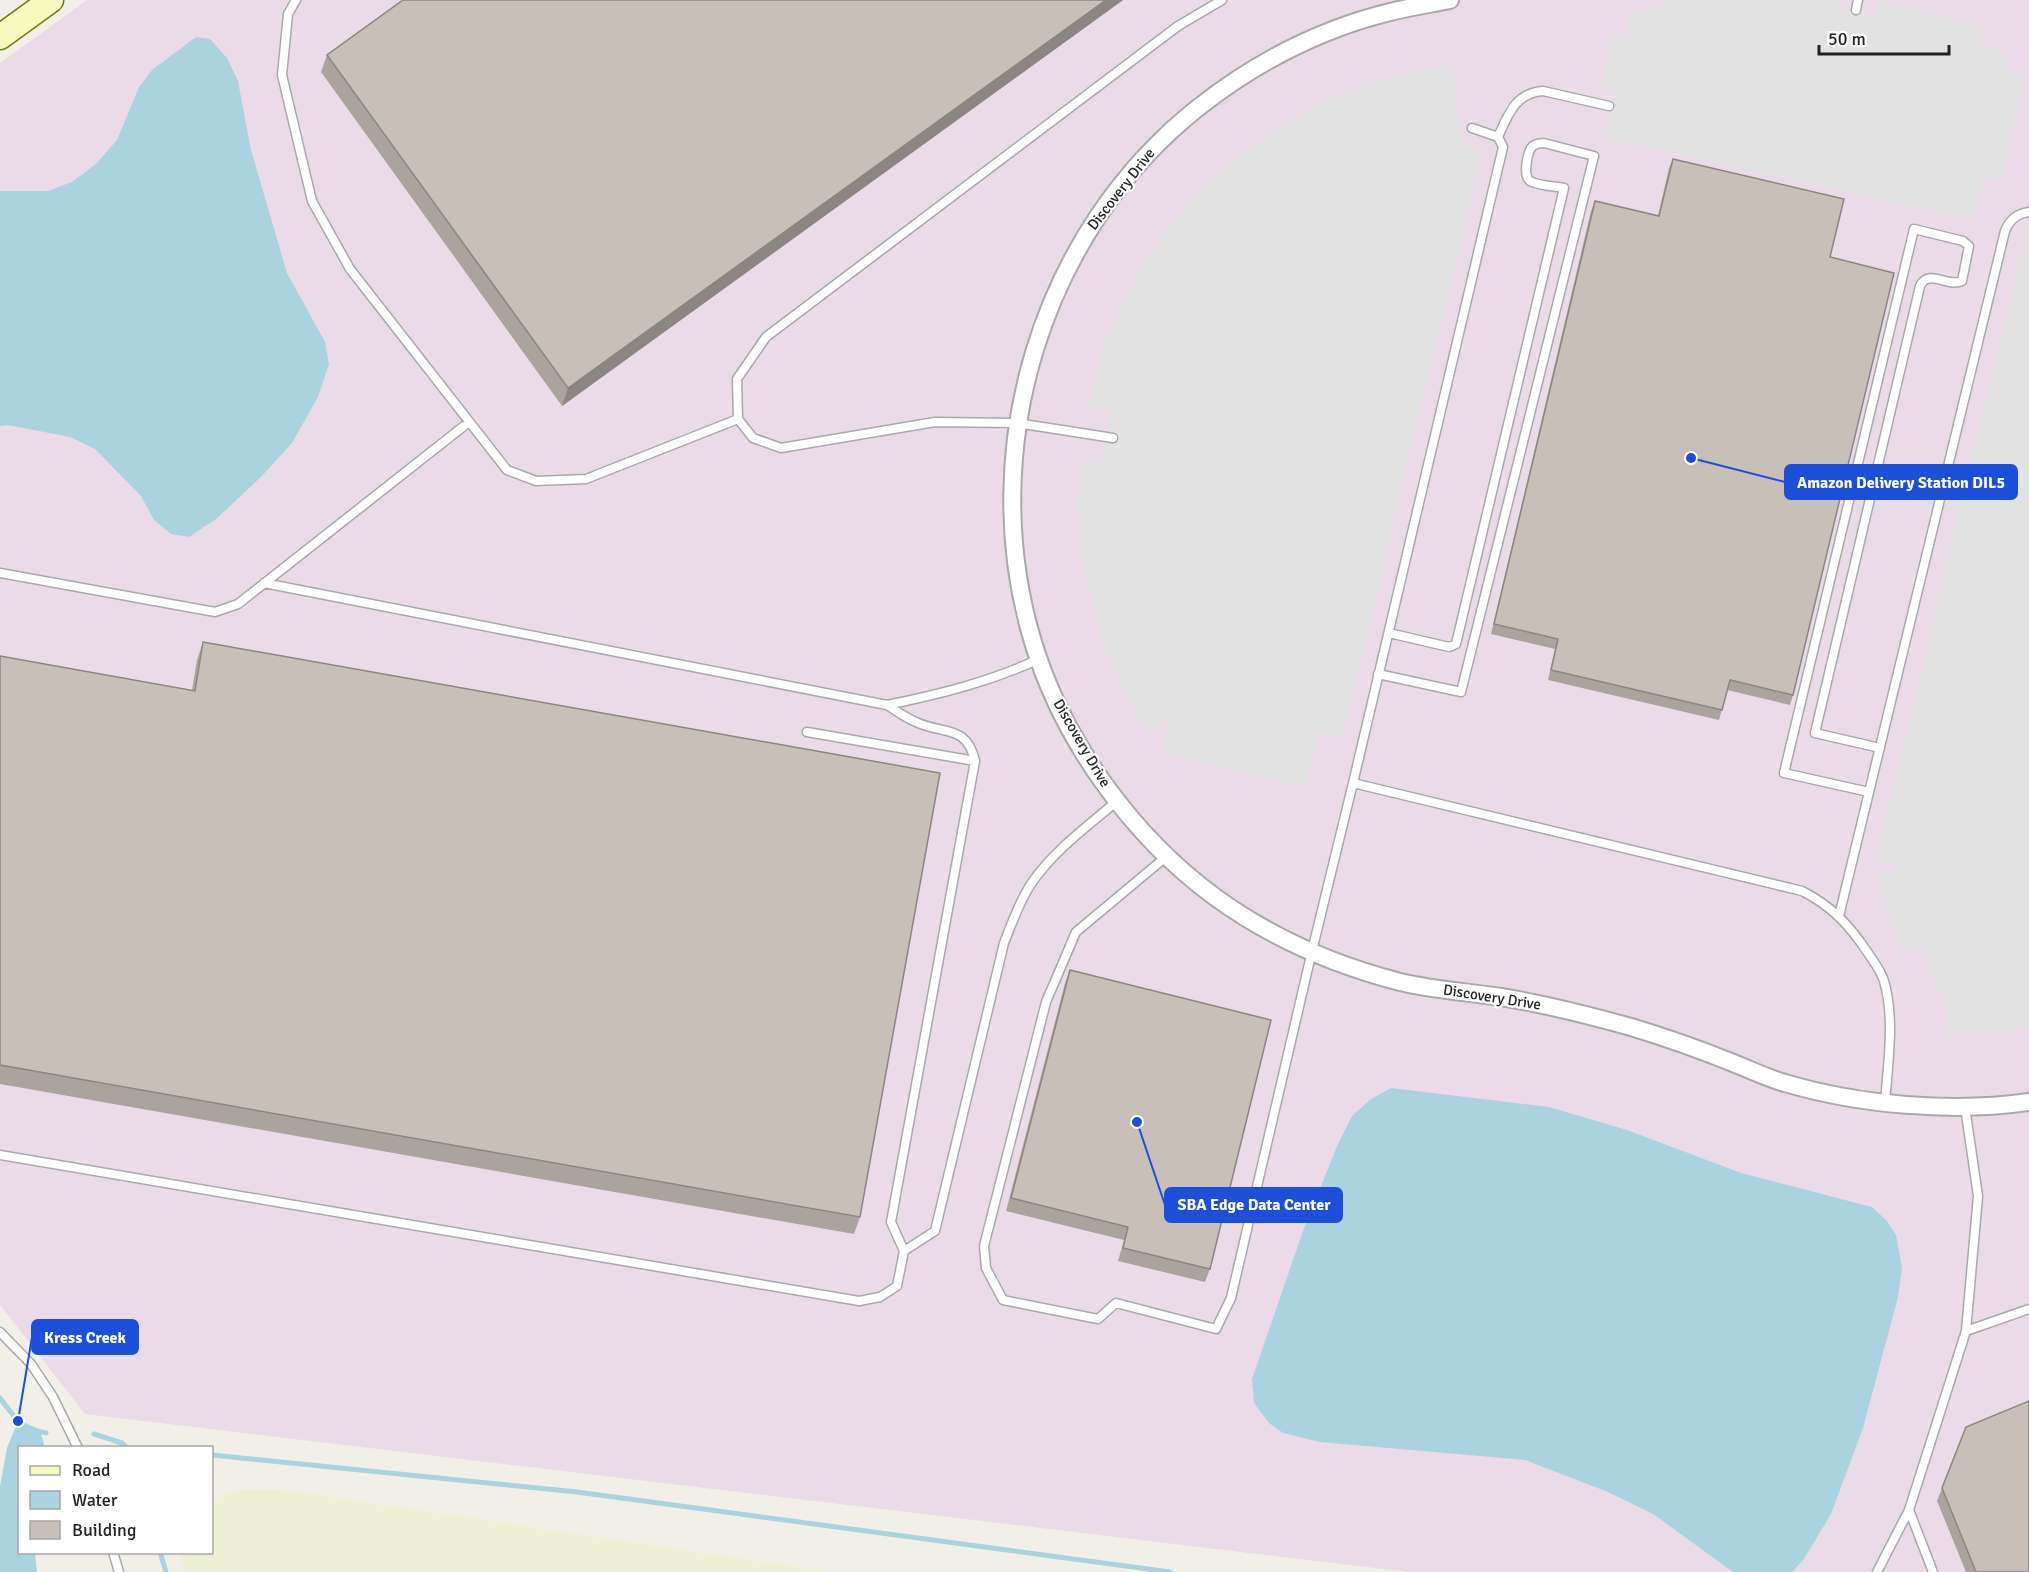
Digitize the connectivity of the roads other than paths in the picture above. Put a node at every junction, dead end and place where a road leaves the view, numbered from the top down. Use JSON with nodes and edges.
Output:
{"nodes":[{"id":1,"x":51,"y":0,"type":"edge"},
{"id":2,"x":296,"y":0,"type":"edge"},
{"id":3,"x":1222,"y":0,"type":"edge"},
{"id":4,"x":1450,"y":0,"type":"edge"},
{"id":5,"x":1858,"y":0,"type":"edge"},
{"id":6,"x":1856,"y":10,"type":"dead end"},
{"id":7,"x":0,"y":37,"type":"edge"},
{"id":8,"x":1609,"y":106,"type":"dead end"},
{"id":9,"x":1472,"y":128,"type":"dead end"},
{"id":10,"x":1498,"y":137,"type":"junction"},
{"id":11,"x":2029,"y":212,"type":"edge"},
{"id":12,"x":738,"y":419,"type":"junction"},
{"id":13,"x":469,"y":422,"type":"junction"},
{"id":14,"x":1017,"y":423,"type":"junction"},
{"id":15,"x":1113,"y":438,"type":"dead end"},
{"id":16,"x":0,"y":573,"type":"edge"},
{"id":17,"x":264,"y":583,"type":"junction"},
{"id":18,"x":1389,"y":633,"type":"junction"},
{"id":19,"x":1039,"y":659,"type":"junction"},
{"id":20,"x":1378,"y":674,"type":"junction"},
{"id":21,"x":887,"y":705,"type":"junction"},
{"id":22,"x":807,"y":732,"type":"dead end"},
{"id":23,"x":1880,"y":748,"type":"junction"},
{"id":24,"x":975,"y":761,"type":"junction"},
{"id":25,"x":1353,"y":783,"type":"junction"},
{"id":26,"x":1869,"y":792,"type":"junction"},
{"id":27,"x":1117,"y":801,"type":"junction"},
{"id":28,"x":1167,"y":856,"type":"junction"},
{"id":29,"x":1839,"y":916,"type":"junction"},
{"id":30,"x":1311,"y":951,"type":"junction"},
{"id":31,"x":1886,"y":1102,"type":"junction"},
{"id":32,"x":2029,"y":1102,"type":"edge"},
{"id":33,"x":1965,"y":1107,"type":"junction"},
{"id":34,"x":0,"y":1155,"type":"edge"},
{"id":35,"x":904,"y":1251,"type":"junction"},
{"id":36,"x":2029,"y":1309,"type":"edge"},
{"id":37,"x":1966,"y":1331,"type":"junction"},
{"id":38,"x":0,"y":1332,"type":"edge"},
{"id":39,"x":77,"y":1446,"type":"edge"},
{"id":40,"x":1909,"y":1510,"type":"junction"},
{"id":41,"x":114,"y":1554,"type":"edge"},
{"id":42,"x":119,"y":1572,"type":"edge"},
{"id":43,"x":1877,"y":1572,"type":"edge"},
{"id":44,"x":1933,"y":1572,"type":"edge"}],
"edges":[{"from":1,"to":7,"type":"main road"},
{"from":2,"to":13,"type":"lane"},
{"from":3,"to":12,"type":"lane"},
{"from":4,"to":14,"type":"street","name":"Discovery Drive"},
{"from":5,"to":6,"type":"lane"},
{"from":8,"to":10,"type":"lane"},
{"from":9,"to":10,"type":"lane"},
{"from":10,"to":18,"type":"lane"},
{"from":11,"to":23,"type":"lane"},
{"from":12,"to":13,"type":"lane"},
{"from":12,"to":14,"type":"lane"},
{"from":13,"to":17,"type":"lane"},
{"from":14,"to":15,"type":"lane"},
{"from":14,"to":19,"type":"street","name":"Discovery Drive"},
{"from":16,"to":17,"type":"lane"},
{"from":17,"to":21,"type":"lane"},
{"from":18,"to":20,"type":"lane"},
{"from":18,"to":20,"type":"lane"},
{"from":19,"to":21,"type":"lane"},
{"from":19,"to":27,"type":"street","name":"Discovery Drive"},
{"from":20,"to":25,"type":"lane"},
{"from":21,"to":24,"type":"lane"},
{"from":22,"to":24,"type":"lane"},
{"from":23,"to":26,"type":"lane"},
{"from":23,"to":26,"type":"lane"},
{"from":24,"to":35,"type":"lane"},
{"from":25,"to":29,"type":"lane"},
{"from":25,"to":30,"type":"lane"},
{"from":26,"to":29,"type":"lane"},
{"from":27,"to":28,"type":"street","name":"Discovery Drive"},
{"from":27,"to":35,"type":"lane"},
{"from":28,"to":30,"type":"street","name":"Discovery Drive"},
{"from":28,"to":30,"type":"lane"},
{"from":29,"to":31,"type":"lane"},
{"from":30,"to":31,"type":"street","name":"Discovery Drive"},
{"from":31,"to":33,"type":"street","name":"Discovery Drive"},
{"from":32,"to":33,"type":"street","name":"Discovery Drive"},
{"from":33,"to":37,"type":"lane"},
{"from":34,"to":35,"type":"lane"},
{"from":36,"to":37,"type":"lane"},
{"from":37,"to":40,"type":"lane"},
{"from":38,"to":39,"type":"lane"},
{"from":40,"to":43,"type":"lane"},
{"from":40,"to":44,"type":"lane"},
{"from":41,"to":42,"type":"lane"}]}
